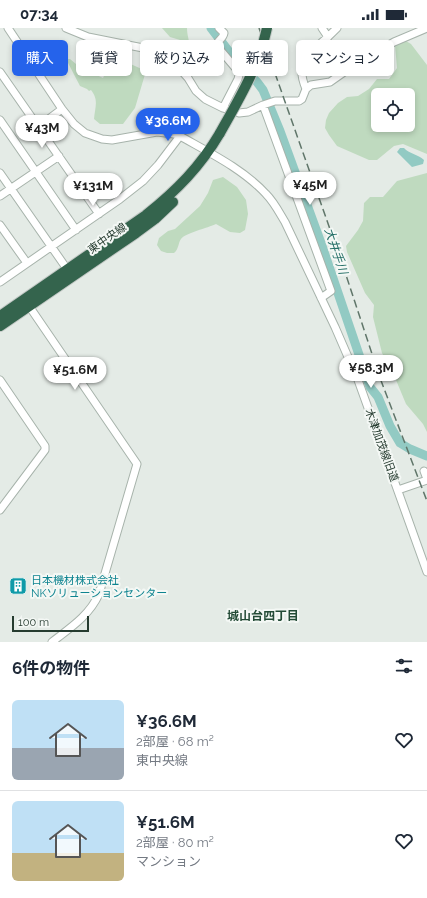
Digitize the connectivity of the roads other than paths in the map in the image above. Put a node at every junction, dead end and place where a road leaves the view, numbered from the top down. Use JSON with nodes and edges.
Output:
{"nodes":[{"id":1,"x":8,"y":28,"type":"edge"},
{"id":2,"x":66,"y":28,"type":"edge"},
{"id":3,"x":219,"y":28,"type":"edge"},
{"id":4,"x":267,"y":28,"type":"edge"},
{"id":5,"x":322,"y":28,"type":"edge"},
{"id":6,"x":337,"y":28,"type":"edge"},
{"id":7,"x":426,"y":28,"type":"edge"},
{"id":8,"x":328,"y":37,"type":"junction"},
{"id":9,"x":0,"y":72,"type":"edge"},
{"id":10,"x":306,"y":89,"type":"junction"},
{"id":11,"x":263,"y":105,"type":"junction"},
{"id":12,"x":222,"y":108,"type":"junction"},
{"id":13,"x":62,"y":109,"type":"junction"},
{"id":14,"x":0,"y":120,"type":"edge"},
{"id":15,"x":38,"y":127,"type":"junction"},
{"id":16,"x":180,"y":136,"type":"junction"},
{"id":17,"x":208,"y":152,"type":"junction"},
{"id":18,"x":59,"y":156,"type":"junction"},
{"id":19,"x":36,"y":172,"type":"junction"},
{"id":20,"x":0,"y":173,"type":"edge"},
{"id":21,"x":11,"y":189,"type":"junction"},
{"id":22,"x":0,"y":196,"type":"edge"},
{"id":23,"x":99,"y":214,"type":"junction"},
{"id":24,"x":0,"y":224,"type":"edge"},
{"id":25,"x":76,"y":230,"type":"junction"},
{"id":26,"x":52,"y":246,"type":"junction"},
{"id":27,"x":27,"y":263,"type":"junction"},
{"id":28,"x":67,"y":270,"type":"junction"},
{"id":29,"x":1,"y":279,"type":"edge"},
{"id":30,"x":321,"y":298,"type":"junction"},
{"id":31,"x":29,"y":306,"type":"junction"},
{"id":32,"x":0,"y":316,"type":"edge"},
{"id":33,"x":0,"y":326,"type":"edge"},
{"id":34,"x":0,"y":380,"type":"edge"},
{"id":35,"x":424,"y":471,"type":"dead end"},
{"id":36,"x":427,"y":479,"type":"edge"},
{"id":37,"x":398,"y":490,"type":"junction"},
{"id":38,"x":0,"y":510,"type":"edge"},
{"id":39,"x":427,"y":572,"type":"edge"},
{"id":40,"x":52,"y":642,"type":"edge"}],
"edges":[{"from":1,"to":13,"type":"street","name":"木津加茂線旧道"},
{"from":2,"to":12,"type":"street"},
{"from":3,"to":12,"type":"street"},
{"from":4,"to":17,"type":"highway","name":"東中央線","bridge":true},
{"from":5,"to":8,"type":"street"},
{"from":6,"to":8,"type":"street"},
{"from":7,"to":10,"type":"street"},
{"from":8,"to":10,"type":"street"},
{"from":9,"to":15,"type":"street"},
{"from":10,"to":11,"type":"street"},
{"from":11,"to":12,"type":"street"},
{"from":11,"to":30,"type":"street"},
{"from":13,"to":15,"type":"street"},
{"from":13,"to":16,"type":"street","name":"木津加茂線旧道"},
{"from":14,"to":19,"type":"street"},
{"from":15,"to":18,"type":"street"},
{"from":16,"to":17,"type":"street","name":"木津加茂線旧道"},
{"from":16,"to":23,"type":"street"},
{"from":17,"to":28,"type":"highway","name":"東中央線"},
{"from":17,"to":30,"type":"street","name":"木津加茂線旧道"},
{"from":17,"to":31,"type":"highway","name":"東中央線"},
{"from":18,"to":19,"type":"street"},
{"from":18,"to":23,"type":"street"},
{"from":19,"to":21,"type":"street"},
{"from":19,"to":25,"type":"street"},
{"from":20,"to":21,"type":"street"},
{"from":21,"to":22,"type":"street"},
{"from":21,"to":26,"type":"street"},
{"from":23,"to":25,"type":"street"},
{"from":24,"to":27,"type":"street"},
{"from":25,"to":26,"type":"street"},
{"from":26,"to":27,"type":"street"},
{"from":26,"to":28,"type":"street"},
{"from":27,"to":29,"type":"street"},
{"from":28,"to":32,"type":"highway","name":"東中央線"},
{"from":30,"to":37,"type":"street","name":"木津加茂線旧道"},
{"from":31,"to":33,"type":"highway","name":"東中央線"},
{"from":31,"to":40,"type":"street"},
{"from":34,"to":38,"type":"street"},
{"from":35,"to":36,"type":"street"},
{"from":36,"to":37,"type":"street","name":"木津加茂線旧道"},
{"from":37,"to":39,"type":"street"}]}
